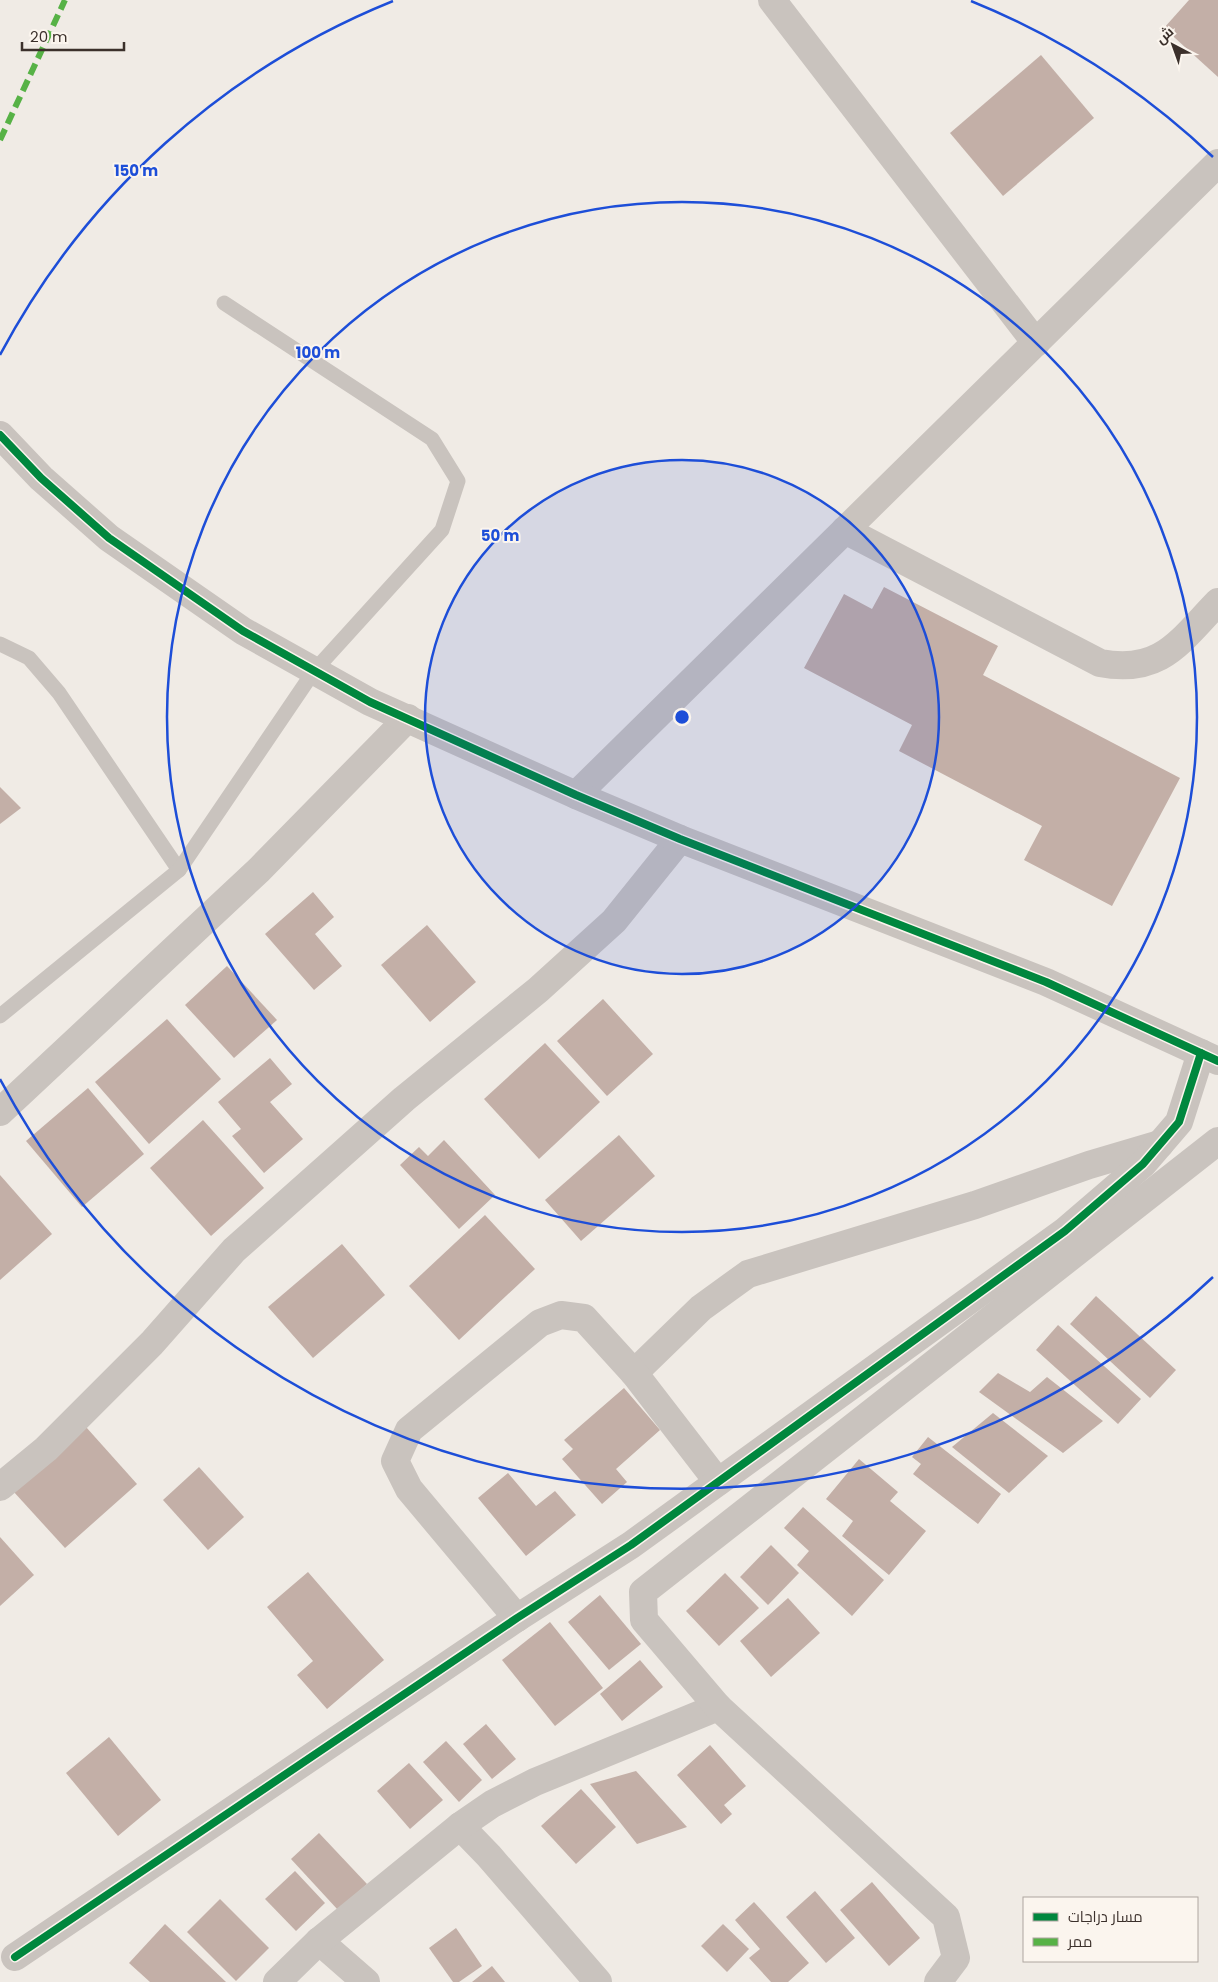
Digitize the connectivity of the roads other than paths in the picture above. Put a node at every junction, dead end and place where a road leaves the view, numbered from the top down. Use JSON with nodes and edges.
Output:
{"nodes":[{"id":1,"x":772,"y":0,"type":"edge"},
{"id":2,"x":1218,"y":163,"type":"edge"},
{"id":3,"x":224,"y":303,"type":"dead end"},
{"id":4,"x":1036,"y":342,"type":"junction"},
{"id":5,"x":0,"y":435,"type":"edge"},
{"id":6,"x":845,"y":530,"type":"junction"},
{"id":7,"x":1218,"y":602,"type":"edge"},
{"id":8,"x":0,"y":644,"type":"edge"},
{"id":9,"x":314,"y":670,"type":"junction"},
{"id":10,"x":408,"y":718,"type":"junction"},
{"id":11,"x":576,"y":795,"type":"junction"},
{"id":12,"x":680,"y":839,"type":"junction"},
{"id":13,"x":179,"y":870,"type":"junction"},
{"id":14,"x":0,"y":1016,"type":"edge"},
{"id":15,"x":1210,"y":1057,"type":"edge"},
{"id":16,"x":0,"y":1112,"type":"edge"},
{"id":17,"x":1218,"y":1140,"type":"edge"},
{"id":18,"x":1160,"y":1144,"type":"junction"},
{"id":19,"x":634,"y":1373,"type":"junction"},
{"id":20,"x":718,"y":1482,"type":"junction"},
{"id":21,"x":0,"y":1487,"type":"edge"},
{"id":22,"x":517,"y":1618,"type":"junction"},
{"id":23,"x":718,"y":1707,"type":"junction"},
{"id":24,"x":460,"y":1826,"type":"junction"},
{"id":25,"x":319,"y":1941,"type":"junction"},
{"id":26,"x":15,"y":1957,"type":"dead end"},
{"id":27,"x":277,"y":1982,"type":"edge"},
{"id":28,"x":366,"y":1982,"type":"edge"},
{"id":29,"x":598,"y":1982,"type":"edge"},
{"id":30,"x":938,"y":1982,"type":"edge"}],
"edges":[{"from":1,"to":4,"type":"street"},
{"from":2,"to":4,"type":"street"},
{"from":3,"to":9,"type":"lane"},
{"from":4,"to":6,"type":"street"},
{"from":5,"to":9,"type":"street"},
{"from":6,"to":7,"type":"street"},
{"from":6,"to":11,"type":"street"},
{"from":8,"to":13,"type":"lane"},
{"from":9,"to":10,"type":"street"},
{"from":9,"to":13,"type":"lane"},
{"from":10,"to":11,"type":"street"},
{"from":10,"to":16,"type":"street"},
{"from":11,"to":12,"type":"street"},
{"from":12,"to":15,"type":"street"},
{"from":12,"to":21,"type":"street"},
{"from":13,"to":14,"type":"lane"},
{"from":15,"to":18,"type":"street"},
{"from":17,"to":23,"type":"street"},
{"from":18,"to":19,"type":"street"},
{"from":18,"to":20,"type":"street"},
{"from":19,"to":20,"type":"street"},
{"from":19,"to":22,"type":"street"},
{"from":20,"to":22,"type":"street"},
{"from":22,"to":26,"type":"street"},
{"from":23,"to":24,"type":"street"},
{"from":23,"to":30,"type":"street"},
{"from":24,"to":25,"type":"street"},
{"from":24,"to":29,"type":"street"},
{"from":25,"to":27,"type":"street"},
{"from":25,"to":28,"type":"street"}]}
